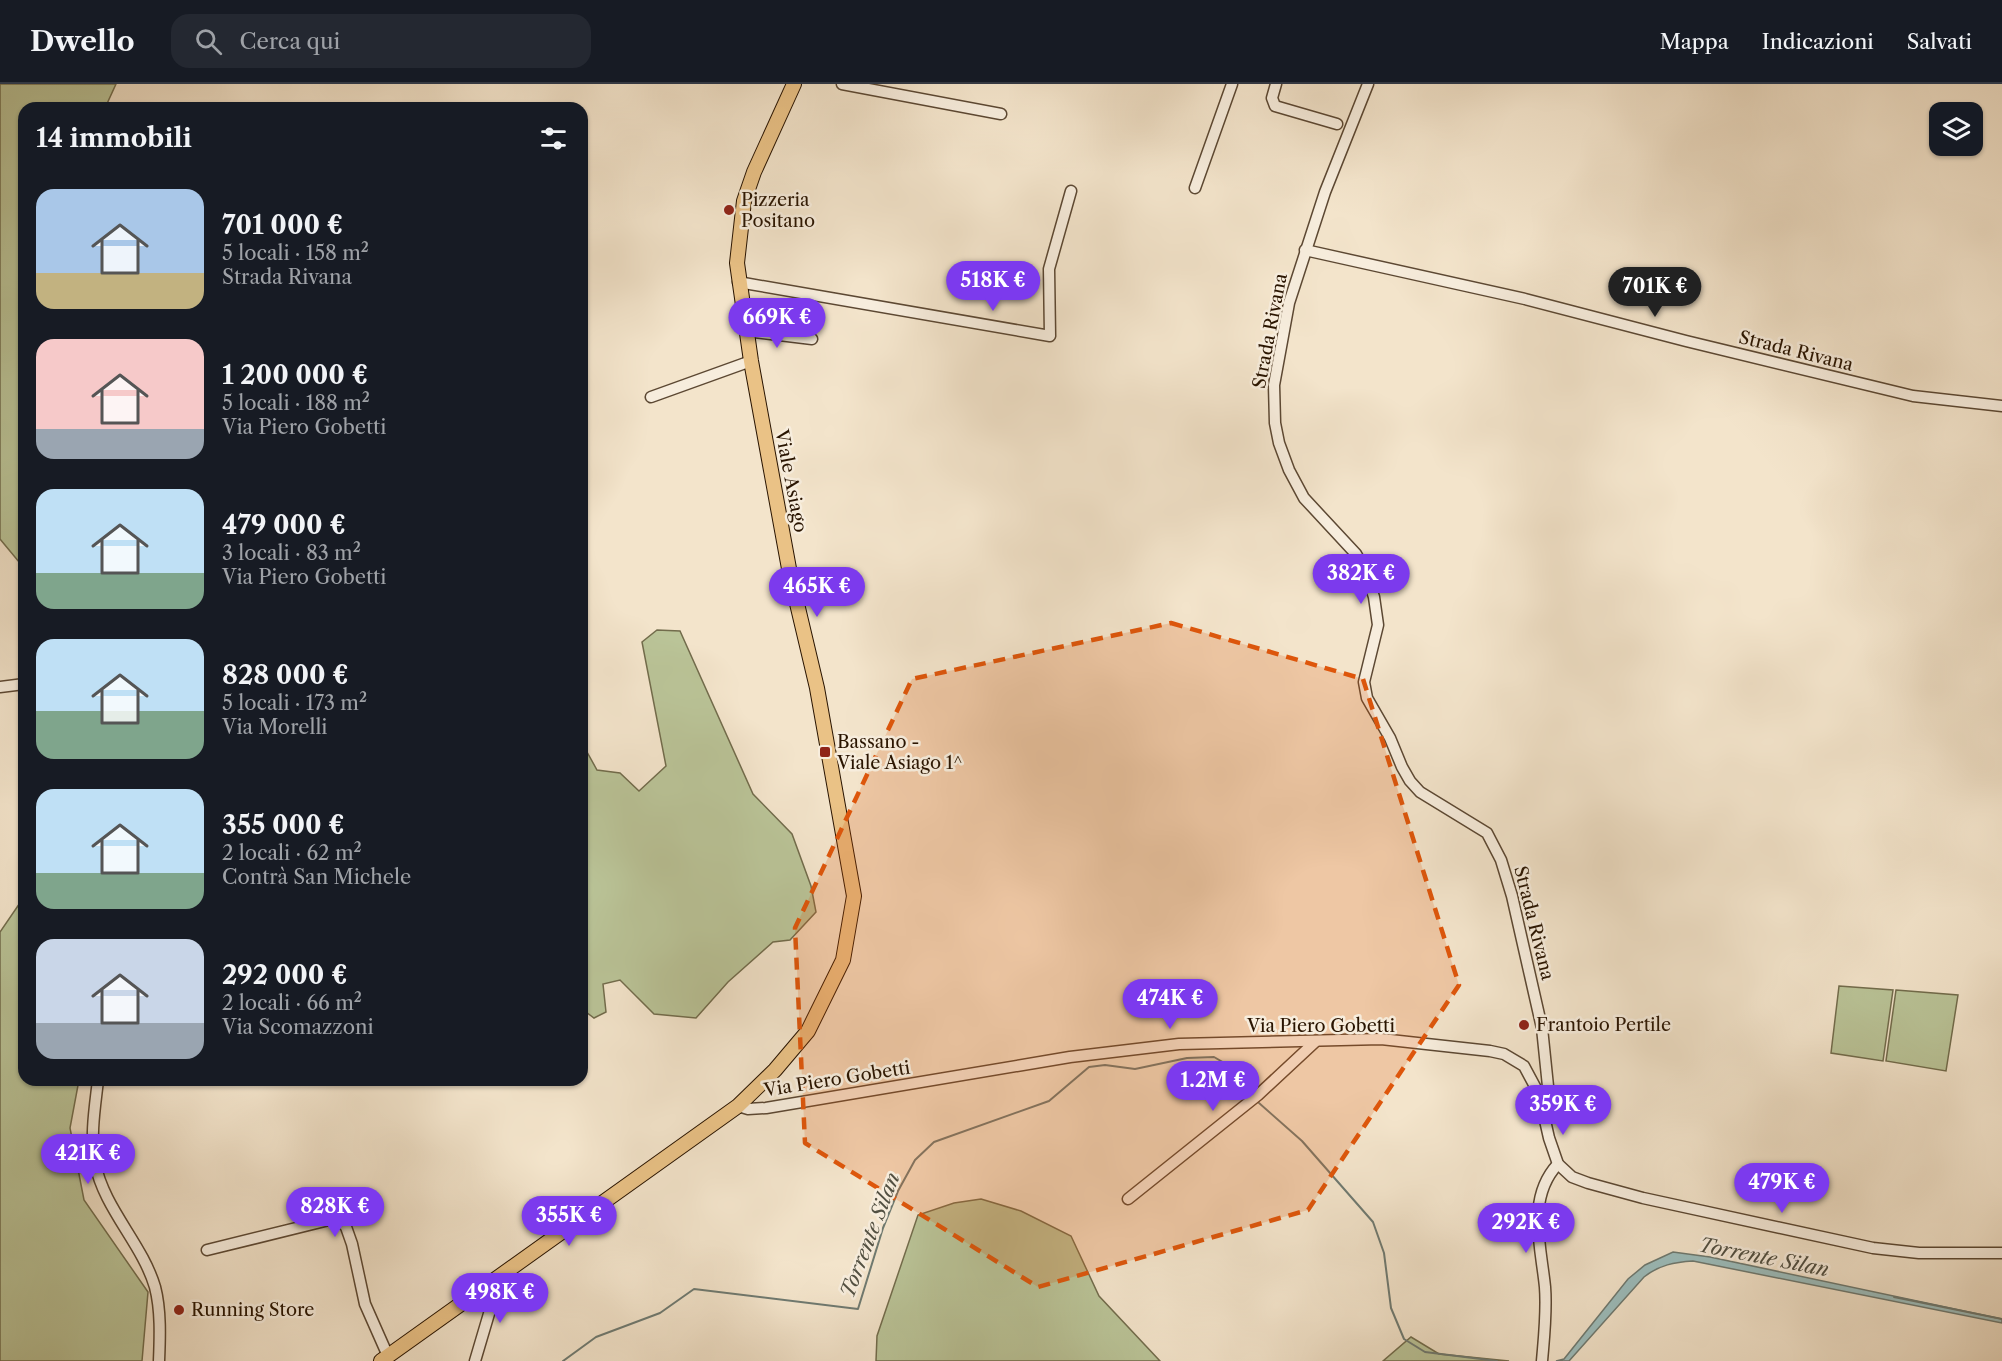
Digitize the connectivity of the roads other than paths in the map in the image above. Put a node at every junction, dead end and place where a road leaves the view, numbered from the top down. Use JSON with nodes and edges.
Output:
{"nodes":[{"id":1,"x":794,"y":84,"type":"edge"},
{"id":2,"x":842,"y":84,"type":"edge"},
{"id":3,"x":1232,"y":84,"type":"edge"},
{"id":4,"x":1276,"y":84,"type":"edge"},
{"id":5,"x":1368,"y":84,"type":"edge"},
{"id":6,"x":1001,"y":114,"type":"dead end"},
{"id":7,"x":1337,"y":124,"type":"dead end"},
{"id":8,"x":1195,"y":188,"type":"dead end"},
{"id":9,"x":1071,"y":191,"type":"dead end"},
{"id":10,"x":1305,"y":250,"type":"junction"},
{"id":11,"x":738,"y":282,"type":"junction"},
{"id":12,"x":746,"y":331,"type":"junction"},
{"id":13,"x":812,"y":339,"type":"dead end"},
{"id":14,"x":751,"y":361,"type":"junction"},
{"id":15,"x":651,"y":396,"type":"dead end"},
{"id":16,"x":2002,"y":406,"type":"edge"},
{"id":17,"x":18,"y":685,"type":"edge"},
{"id":18,"x":0,"y":687,"type":"edge"},
{"id":19,"x":1315,"y":1042,"type":"junction"},
{"id":20,"x":97,"y":1086,"type":"edge"},
{"id":21,"x":738,"y":1106,"type":"junction"},
{"id":22,"x":1544,"y":1117,"type":"junction"},
{"id":23,"x":1558,"y":1164,"type":"junction"},
{"id":24,"x":1128,"y":1199,"type":"dead end"},
{"id":25,"x":207,"y":1250,"type":"dead end"},
{"id":26,"x":2002,"y":1252,"type":"edge"},
{"id":27,"x":496,"y":1280,"type":"junction"},
{"id":28,"x":384,"y":1359,"type":"edge"},
{"id":29,"x":159,"y":1361,"type":"edge"},
{"id":30,"x":475,"y":1361,"type":"edge"},
{"id":31,"x":1542,"y":1361,"type":"edge"}],
"edges":[{"from":1,"to":11,"type":"main road","name":"Viale Asiago"},
{"from":2,"to":6,"type":"street"},
{"from":3,"to":8,"type":"street"},
{"from":4,"to":7,"type":"street"},
{"from":5,"to":10,"type":"street","name":"Strada Rivana"},
{"from":9,"to":11,"type":"street"},
{"from":10,"to":16,"type":"street","name":"Strada Rivana"},
{"from":10,"to":22,"type":"street","name":"Strada Rivana"},
{"from":11,"to":12,"type":"main road","name":"Viale Asiago"},
{"from":12,"to":13,"type":"street"},
{"from":12,"to":14,"type":"main road","name":"Viale Asiago"},
{"from":14,"to":15,"type":"street"},
{"from":14,"to":21,"type":"main road","name":"Viale Asiago"},
{"from":17,"to":18,"type":"street"},
{"from":19,"to":21,"type":"street","name":"Via Piero Gobetti"},
{"from":19,"to":22,"type":"street","name":"Via Piero Gobetti"},
{"from":19,"to":24,"type":"street"},
{"from":20,"to":29,"type":"street"},
{"from":21,"to":27,"type":"main road","name":"Viale Asiago"},
{"from":22,"to":23,"type":"street","name":"Via Piero Gobetti"},
{"from":23,"to":26,"type":"street"},
{"from":23,"to":31,"type":"street"},
{"from":25,"to":28,"type":"street"},
{"from":27,"to":28,"type":"main road","name":"Viale Asiago"},
{"from":27,"to":30,"type":"street"}]}
